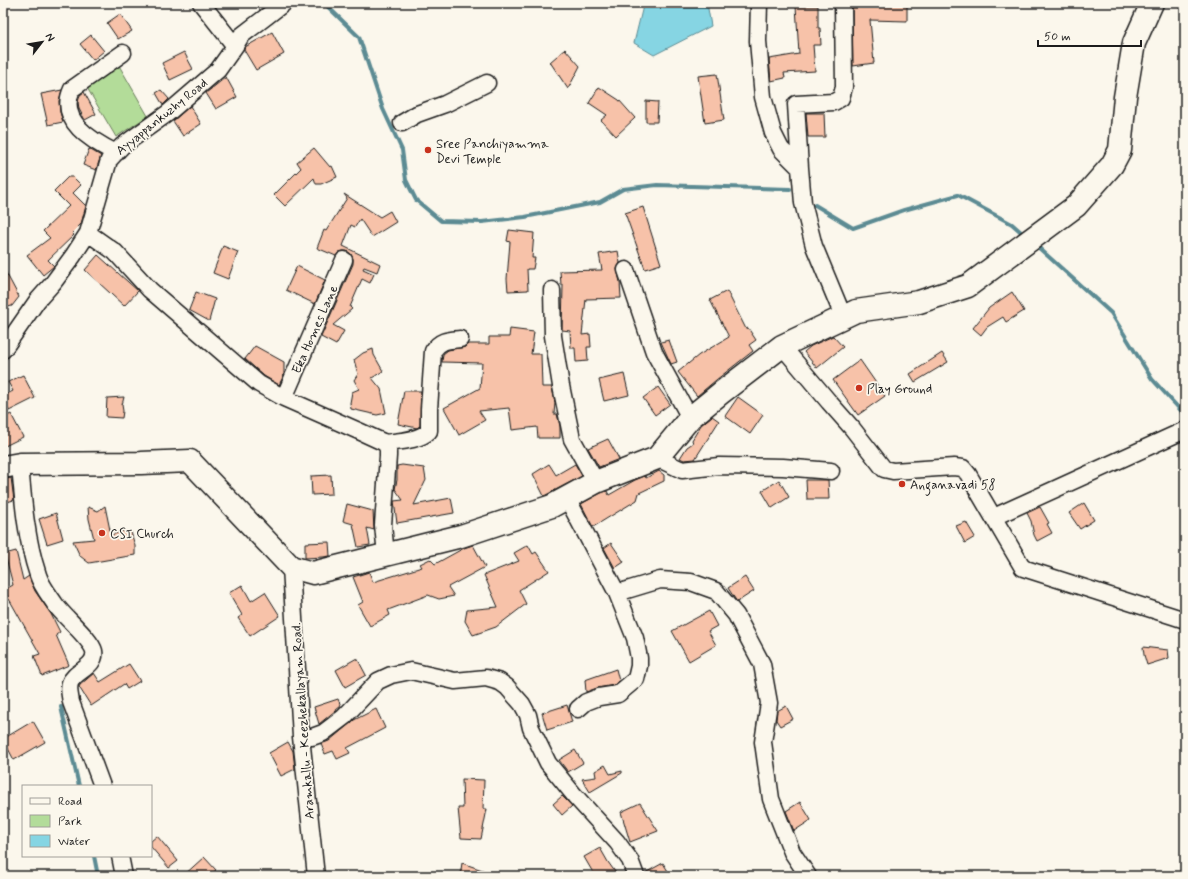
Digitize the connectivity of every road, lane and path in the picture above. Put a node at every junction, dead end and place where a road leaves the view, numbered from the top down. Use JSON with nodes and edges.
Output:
{"nodes":[{"id":1,"x":201,"y":3,"type":"edge"},
{"id":2,"x":284,"y":3,"type":"edge"},
{"id":3,"x":759,"y":3,"type":"edge"},
{"id":4,"x":843,"y":3,"type":"edge"},
{"id":5,"x":1150,"y":4,"type":"edge"},
{"id":6,"x":235,"y":46,"type":"junction"},
{"id":7,"x":123,"y":53,"type":"dead end"},
{"id":8,"x":487,"y":82,"type":"dead end"},
{"id":9,"x":402,"y":123,"type":"dead end"},
{"id":10,"x":116,"y":153,"type":"junction"},
{"id":11,"x":800,"y":168,"type":"junction"},
{"id":12,"x":88,"y":233,"type":"junction"},
{"id":13,"x":344,"y":260,"type":"dead end"},
{"id":14,"x":626,"y":270,"type":"dead end"},
{"id":15,"x":552,"y":290,"type":"dead end"},
{"id":16,"x":843,"y":316,"type":"junction"},
{"id":17,"x":460,"y":339,"type":"dead end"},
{"id":18,"x":782,"y":346,"type":"junction"},
{"id":19,"x":3,"y":350,"type":"edge"},
{"id":20,"x":284,"y":398,"type":"junction"},
{"id":21,"x":690,"y":418,"type":"junction"},
{"id":22,"x":1185,"y":430,"type":"edge"},
{"id":23,"x":385,"y":443,"type":"junction"},
{"id":24,"x":657,"y":458,"type":"junction"},
{"id":25,"x":11,"y":465,"type":"edge"},
{"id":26,"x":831,"y":471,"type":"dead end"},
{"id":27,"x":596,"y":482,"type":"junction"},
{"id":28,"x":567,"y":498,"type":"junction"},
{"id":29,"x":994,"y":517,"type":"junction"},
{"id":30,"x":386,"y":555,"type":"junction"},
{"id":31,"x":291,"y":567,"type":"junction"},
{"id":32,"x":617,"y":593,"type":"junction"},
{"id":33,"x":1185,"y":620,"type":"edge"},
{"id":34,"x":578,"y":709,"type":"dead end"},
{"id":35,"x":301,"y":737,"type":"junction"},
{"id":36,"x":102,"y":785,"type":"edge"},
{"id":37,"x":120,"y":857,"type":"edge"},
{"id":38,"x":124,"y":876,"type":"edge"},
{"id":39,"x":316,"y":876,"type":"edge"},
{"id":40,"x":636,"y":876,"type":"edge"},
{"id":41,"x":808,"y":876,"type":"edge"}],
"edges":[{"from":1,"to":6,"type":"street"},
{"from":2,"to":6,"type":"street","name":"Ayyappankuzhy Road"},
{"from":3,"to":11,"type":"street"},
{"from":4,"to":11,"type":"street"},
{"from":5,"to":16,"type":"street"},
{"from":6,"to":10,"type":"street","name":"Ayyappankuzhy Road"},
{"from":7,"to":10,"type":"street"},
{"from":8,"to":9,"type":"street"},
{"from":10,"to":12,"type":"street","name":"Ayyappankuzhy Road"},
{"from":11,"to":16,"type":"street"},
{"from":12,"to":19,"type":"street","name":"Ayyappankuzhy Road"},
{"from":12,"to":20,"type":"street"},
{"from":13,"to":20,"type":"street","name":"Eka Homes Lane"},
{"from":14,"to":21,"type":"street"},
{"from":15,"to":27,"type":"street"},
{"from":16,"to":18,"type":"street"},
{"from":17,"to":23,"type":"street"},
{"from":18,"to":21,"type":"street"},
{"from":18,"to":29,"type":"street"},
{"from":20,"to":23,"type":"street"},
{"from":21,"to":24,"type":"street"},
{"from":22,"to":29,"type":"street"},
{"from":23,"to":30,"type":"street"},
{"from":24,"to":26,"type":"street"},
{"from":24,"to":27,"type":"street"},
{"from":25,"to":31,"type":"street"},
{"from":25,"to":36,"type":"street"},
{"from":27,"to":28,"type":"street"},
{"from":28,"to":30,"type":"street"},
{"from":28,"to":32,"type":"street"},
{"from":29,"to":33,"type":"street"},
{"from":30,"to":31,"type":"street"},
{"from":31,"to":35,"type":"street","name":"Aramkallu - Keezhekallayam Road."},
{"from":32,"to":34,"type":"street"},
{"from":32,"to":41,"type":"street"},
{"from":35,"to":39,"type":"street","name":"Aramkallu - Keezhekallayam Road."},
{"from":35,"to":40,"type":"street"},
{"from":37,"to":38,"type":"street"}]}
